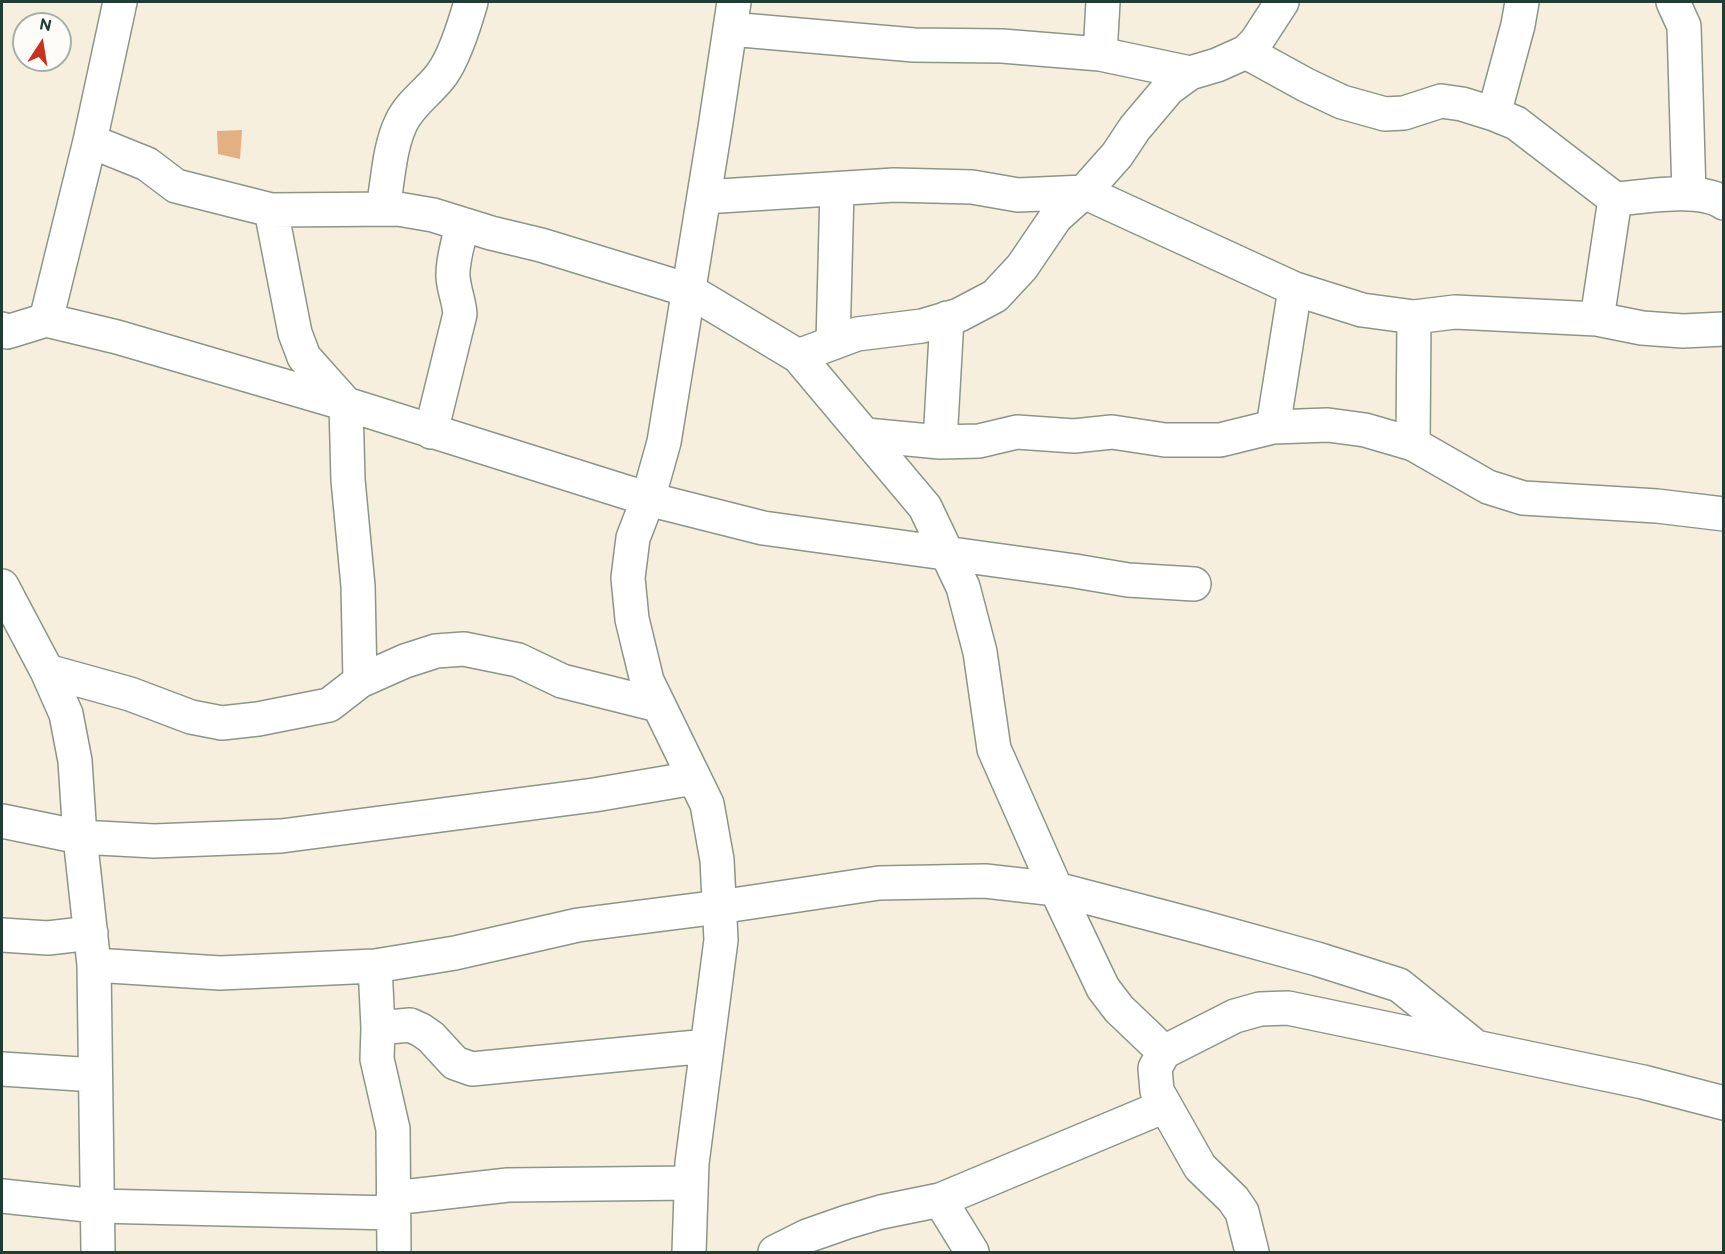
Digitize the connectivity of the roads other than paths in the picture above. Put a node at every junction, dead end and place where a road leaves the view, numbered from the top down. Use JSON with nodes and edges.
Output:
{"nodes":[{"id":1,"x":120,"y":2,"type":"edge"},
{"id":2,"x":471,"y":2,"type":"edge"},
{"id":3,"x":1103,"y":2,"type":"edge"},
{"id":4,"x":1282,"y":2,"type":"edge"},
{"id":5,"x":1522,"y":2,"type":"edge"},
{"id":6,"x":1673,"y":2,"type":"edge"},
{"id":7,"x":732,"y":15,"type":"edge"},
{"id":8,"x":1246,"y":52,"type":"junction"},
{"id":9,"x":1100,"y":54,"type":"junction"},
{"id":10,"x":1190,"y":73,"type":"junction"},
{"id":11,"x":1494,"y":114,"type":"junction"},
{"id":12,"x":90,"y":141,"type":"junction"},
{"id":13,"x":837,"y":189,"type":"junction"},
{"id":14,"x":1084,"y":192,"type":"junction"},
{"id":15,"x":1689,"y":194,"type":"junction"},
{"id":16,"x":704,"y":197,"type":"junction"},
{"id":17,"x":1615,"y":199,"type":"junction"},
{"id":18,"x":1724,"y":203,"type":"edge"},
{"id":19,"x":383,"y":208,"type":"junction"},
{"id":20,"x":271,"y":210,"type":"junction"},
{"id":21,"x":462,"y":225,"type":"junction"},
{"id":22,"x":1295,"y":289,"type":"junction"},
{"id":23,"x":688,"y":290,"type":"junction"},
{"id":24,"x":1414,"y":317,"type":"junction"},
{"id":25,"x":947,"y":318,"type":"junction"},
{"id":26,"x":1597,"y":319,"type":"junction"},
{"id":27,"x":46,"y":320,"type":"junction"},
{"id":28,"x":1724,"y":329,"type":"edge"},
{"id":29,"x":4,"y":334,"type":"edge"},
{"id":30,"x":833,"y":343,"type":"junction"},
{"id":31,"x":798,"y":356,"type":"junction"},
{"id":32,"x":346,"y":404,"type":"junction"},
{"id":33,"x":1273,"y":427,"type":"junction"},
{"id":34,"x":431,"y":432,"type":"junction"},
{"id":35,"x":866,"y":435,"type":"junction"},
{"id":36,"x":940,"y":442,"type":"junction"},
{"id":37,"x":1413,"y":444,"type":"junction"},
{"id":38,"x":648,"y":499,"type":"junction"},
{"id":39,"x":1724,"y":514,"type":"edge"},
{"id":40,"x":948,"y":554,"type":"junction"},
{"id":41,"x":1194,"y":584,"type":"dead end"},
{"id":42,"x":2,"y":586,"type":"edge"},
{"id":43,"x":47,"y":671,"type":"junction"},
{"id":44,"x":360,"y":681,"type":"junction"},
{"id":45,"x":658,"y":705,"type":"junction"},
{"id":46,"x":694,"y":778,"type":"junction"},
{"id":47,"x":2,"y":821,"type":"edge"},
{"id":48,"x":80,"y":837,"type":"junction"},
{"id":49,"x":1056,"y":889,"type":"junction"},
{"id":50,"x":719,"y":907,"type":"junction"},
{"id":51,"x":91,"y":933,"type":"junction"},
{"id":52,"x":2,"y":935,"type":"edge"},
{"id":53,"x":94,"y":965,"type":"junction"},
{"id":54,"x":375,"y":966,"type":"junction"},
{"id":55,"x":378,"y":1028,"type":"junction"},
{"id":56,"x":707,"y":1046,"type":"junction"},
{"id":57,"x":1476,"y":1047,"type":"junction"},
{"id":58,"x":1164,"y":1052,"type":"junction"},
{"id":59,"x":2,"y":1069,"type":"edge"},
{"id":60,"x":95,"y":1075,"type":"junction"},
{"id":61,"x":1724,"y":1103,"type":"edge"},
{"id":62,"x":1165,"y":1106,"type":"junction"},
{"id":63,"x":691,"y":1183,"type":"junction"},
{"id":64,"x":2,"y":1196,"type":"edge"},
{"id":65,"x":940,"y":1200,"type":"junction"},
{"id":66,"x":393,"y":1205,"type":"junction"},
{"id":67,"x":97,"y":1206,"type":"junction"},
{"id":68,"x":98,"y":1252,"type":"edge"},
{"id":69,"x":394,"y":1252,"type":"edge"},
{"id":70,"x":690,"y":1252,"type":"edge"},
{"id":71,"x":775,"y":1252,"type":"edge"},
{"id":72,"x":972,"y":1252,"type":"edge"},
{"id":73,"x":1252,"y":1252,"type":"edge"}],
"edges":[{"from":1,"to":12,"type":"street"},
{"from":2,"to":19,"type":"street"},
{"from":3,"to":9,"type":"street"},
{"from":4,"to":8,"type":"street"},
{"from":5,"to":11,"type":"street"},
{"from":6,"to":15,"type":"street"},
{"from":7,"to":9,"type":"street"},
{"from":7,"to":16,"type":"street"},
{"from":8,"to":10,"type":"street"},
{"from":8,"to":11,"type":"street"},
{"from":9,"to":10,"type":"street"},
{"from":10,"to":14,"type":"street"},
{"from":11,"to":17,"type":"street"},
{"from":12,"to":20,"type":"street"},
{"from":12,"to":27,"type":"street"},
{"from":13,"to":14,"type":"street"},
{"from":13,"to":16,"type":"street"},
{"from":13,"to":30,"type":"street"},
{"from":14,"to":22,"type":"street"},
{"from":14,"to":25,"type":"street"},
{"from":15,"to":17,"type":"street"},
{"from":15,"to":18,"type":"street"},
{"from":16,"to":23,"type":"street"},
{"from":17,"to":26,"type":"street"},
{"from":19,"to":20,"type":"street"},
{"from":19,"to":21,"type":"street"},
{"from":20,"to":32,"type":"street"},
{"from":21,"to":23,"type":"street"},
{"from":21,"to":34,"type":"street"},
{"from":22,"to":24,"type":"street"},
{"from":22,"to":33,"type":"street"},
{"from":23,"to":31,"type":"street"},
{"from":23,"to":38,"type":"street"},
{"from":24,"to":26,"type":"street"},
{"from":24,"to":37,"type":"street"},
{"from":25,"to":30,"type":"street"},
{"from":25,"to":36,"type":"street"},
{"from":26,"to":28,"type":"street"},
{"from":27,"to":29,"type":"street"},
{"from":27,"to":32,"type":"street"},
{"from":30,"to":31,"type":"street"},
{"from":31,"to":35,"type":"street"},
{"from":32,"to":34,"type":"street"},
{"from":32,"to":44,"type":"street"},
{"from":33,"to":36,"type":"street"},
{"from":33,"to":37,"type":"street"},
{"from":34,"to":38,"type":"street"},
{"from":35,"to":36,"type":"street"},
{"from":35,"to":40,"type":"street"},
{"from":37,"to":39,"type":"street"},
{"from":38,"to":40,"type":"street"},
{"from":38,"to":45,"type":"street"},
{"from":40,"to":41,"type":"street"},
{"from":40,"to":49,"type":"street"},
{"from":42,"to":43,"type":"street"},
{"from":43,"to":44,"type":"street"},
{"from":43,"to":48,"type":"street"},
{"from":44,"to":45,"type":"street"},
{"from":45,"to":46,"type":"street"},
{"from":46,"to":48,"type":"street"},
{"from":46,"to":50,"type":"street"},
{"from":47,"to":48,"type":"street"},
{"from":48,"to":51,"type":"street"},
{"from":49,"to":50,"type":"street"},
{"from":49,"to":57,"type":"street"},
{"from":49,"to":58,"type":"street"},
{"from":50,"to":54,"type":"street"},
{"from":50,"to":56,"type":"street"},
{"from":51,"to":52,"type":"street"},
{"from":51,"to":53,"type":"street"},
{"from":53,"to":54,"type":"street"},
{"from":53,"to":60,"type":"street"},
{"from":54,"to":55,"type":"street"},
{"from":55,"to":56,"type":"street"},
{"from":55,"to":66,"type":"street"},
{"from":56,"to":63,"type":"street"},
{"from":57,"to":58,"type":"street"},
{"from":57,"to":61,"type":"street"},
{"from":58,"to":62,"type":"street"},
{"from":59,"to":60,"type":"street"},
{"from":60,"to":67,"type":"street"},
{"from":62,"to":65,"type":"street"},
{"from":62,"to":73,"type":"street"},
{"from":63,"to":66,"type":"street"},
{"from":63,"to":70,"type":"street"},
{"from":64,"to":67,"type":"street"},
{"from":65,"to":71,"type":"street"},
{"from":65,"to":72,"type":"street"},
{"from":66,"to":67,"type":"street"},
{"from":66,"to":69,"type":"street"},
{"from":67,"to":68,"type":"street"}]}
